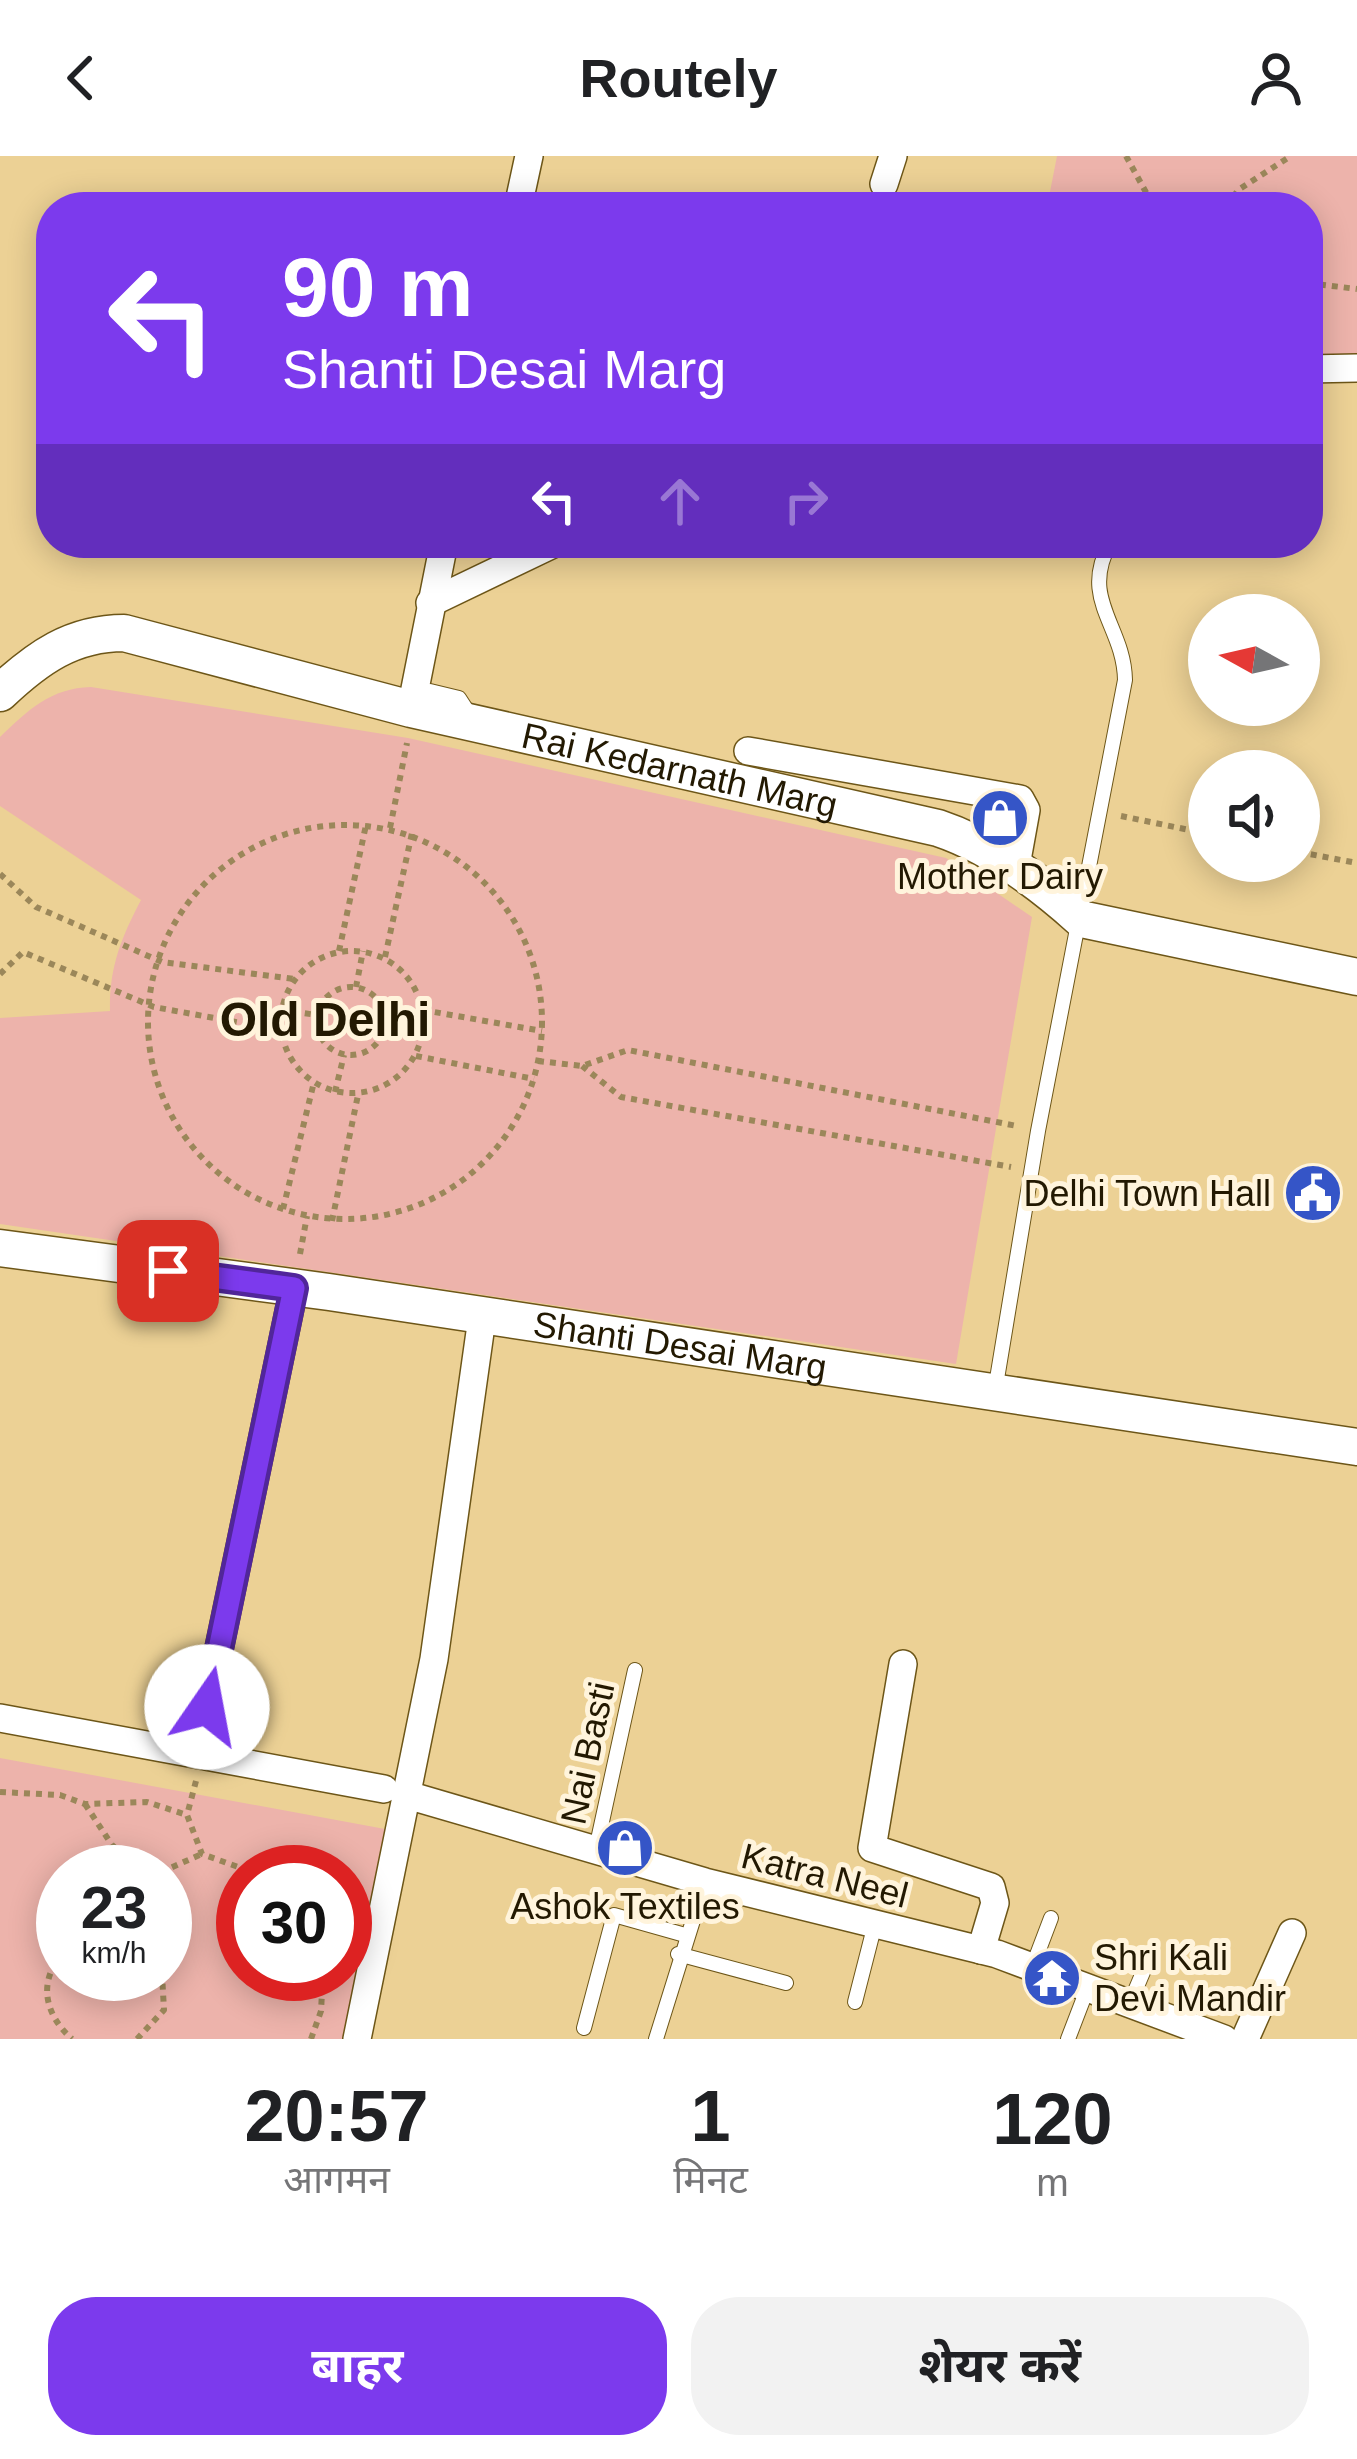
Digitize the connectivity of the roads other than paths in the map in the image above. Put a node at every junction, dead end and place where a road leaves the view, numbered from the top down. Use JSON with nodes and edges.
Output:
{"nodes":[{"id":1,"x":529,"y":156,"type":"edge"},
{"id":2,"x":892,"y":156,"type":"edge"},
{"id":3,"x":884,"y":184,"type":"dead end"},
{"id":4,"x":521,"y":192,"type":"edge"},
{"id":5,"x":1357,"y":368,"type":"edge"},
{"id":6,"x":1323,"y":369,"type":"edge"},
{"id":7,"x":440,"y":558,"type":"edge"},
{"id":8,"x":524,"y":558,"type":"edge"},
{"id":9,"x":1105,"y":558,"type":"edge"},
{"id":10,"x":430,"y":603,"type":"junction"},
{"id":11,"x":0,"y":693,"type":"edge"},
{"id":12,"x":411,"y":709,"type":"junction"},
{"id":13,"x":748,"y":751,"type":"dead end"},
{"id":14,"x":1015,"y":871,"type":"junction"},
{"id":15,"x":1081,"y":920,"type":"junction"},
{"id":16,"x":1357,"y":977,"type":"edge"},
{"id":17,"x":0,"y":1248,"type":"edge"},
{"id":18,"x":294,"y":1288,"type":"junction"},
{"id":19,"x":482,"y":1318,"type":"junction"},
{"id":20,"x":995,"y":1396,"type":"junction"},
{"id":21,"x":1357,"y":1447,"type":"edge"},
{"id":22,"x":903,"y":1664,"type":"dead end"},
{"id":23,"x":635,"y":1670,"type":"dead end"},
{"id":24,"x":0,"y":1718,"type":"edge"},
{"id":25,"x":197,"y":1754,"type":"junction"},
{"id":26,"x":394,"y":1792,"type":"junction"},
{"id":27,"x":596,"y":1849,"type":"junction"},
{"id":28,"x":705,"y":1882,"type":"junction"},
{"id":29,"x":1051,"y":1918,"type":"dead end"},
{"id":30,"x":875,"y":1924,"type":"junction"},
{"id":31,"x":1292,"y":1933,"type":"dead end"},
{"id":32,"x":686,"y":1935,"type":"junction"},
{"id":33,"x":981,"y":1950,"type":"junction"},
{"id":34,"x":678,"y":1954,"type":"junction"},
{"id":35,"x":1149,"y":1958,"type":"dead end"},
{"id":36,"x":1032,"y":1968,"type":"junction"},
{"id":37,"x":786,"y":1984,"type":"dead end"},
{"id":38,"x":1088,"y":1988,"type":"junction"},
{"id":39,"x":855,"y":2002,"type":"dead end"},
{"id":40,"x":1130,"y":2003,"type":"junction"},
{"id":41,"x":584,"y":2028,"type":"dead end"},
{"id":42,"x":357,"y":2039,"type":"edge"},
{"id":43,"x":656,"y":2039,"type":"edge"},
{"id":44,"x":1068,"y":2039,"type":"edge"},
{"id":45,"x":1224,"y":2039,"type":"edge"},
{"id":46,"x":1245,"y":2039,"type":"edge"}],
"edges":[{"from":1,"to":4,"type":"street"},
{"from":2,"to":3,"type":"street"},
{"from":5,"to":6,"type":"street"},
{"from":7,"to":10,"type":"street"},
{"from":8,"to":10,"type":"street"},
{"from":9,"to":15,"type":"lane"},
{"from":10,"to":12,"type":"street"},
{"from":11,"to":12,"type":"street","name":"Rai Kedarnath Marg"},
{"from":12,"to":14,"type":"street","name":"Rai Kedarnath Marg"},
{"from":13,"to":14,"type":"street"},
{"from":14,"to":15,"type":"street","name":"Rai Kedarnath Marg"},
{"from":15,"to":16,"type":"street","name":"Rai Kedarnath Marg"},
{"from":15,"to":20,"type":"lane"},
{"from":17,"to":18,"type":"street","name":"Shanti Desai Marg"},
{"from":18,"to":19,"type":"street","name":"Shanti Desai Marg"},
{"from":18,"to":25,"type":"street"},
{"from":19,"to":20,"type":"street","name":"Shanti Desai Marg"},
{"from":19,"to":26,"type":"street"},
{"from":20,"to":21,"type":"street","name":"Shanti Desai Marg"},
{"from":22,"to":33,"type":"street"},
{"from":23,"to":27,"type":"lane","name":"Nai Basti"},
{"from":24,"to":25,"type":"street","name":"Katra Neel"},
{"from":25,"to":26,"type":"street","name":"Katra Neel"},
{"from":26,"to":27,"type":"street","name":"Katra Neel"},
{"from":26,"to":42,"type":"street"},
{"from":27,"to":28,"type":"street","name":"Katra Neel"},
{"from":28,"to":30,"type":"street","name":"Katra Neel"},
{"from":28,"to":32,"type":"lane"},
{"from":29,"to":36,"type":"lane"},
{"from":30,"to":33,"type":"street","name":"Katra Neel"},
{"from":30,"to":39,"type":"lane"},
{"from":31,"to":46,"type":"street"},
{"from":32,"to":34,"type":"lane"},
{"from":32,"to":41,"type":"lane"},
{"from":33,"to":36,"type":"street","name":"Katra Neel"},
{"from":34,"to":37,"type":"lane"},
{"from":34,"to":43,"type":"lane"},
{"from":35,"to":40,"type":"lane"},
{"from":36,"to":38,"type":"street","name":"Katra Neel"},
{"from":38,"to":40,"type":"street","name":"Katra Neel"},
{"from":38,"to":44,"type":"lane"},
{"from":40,"to":45,"type":"street","name":"Katra Neel"}]}
